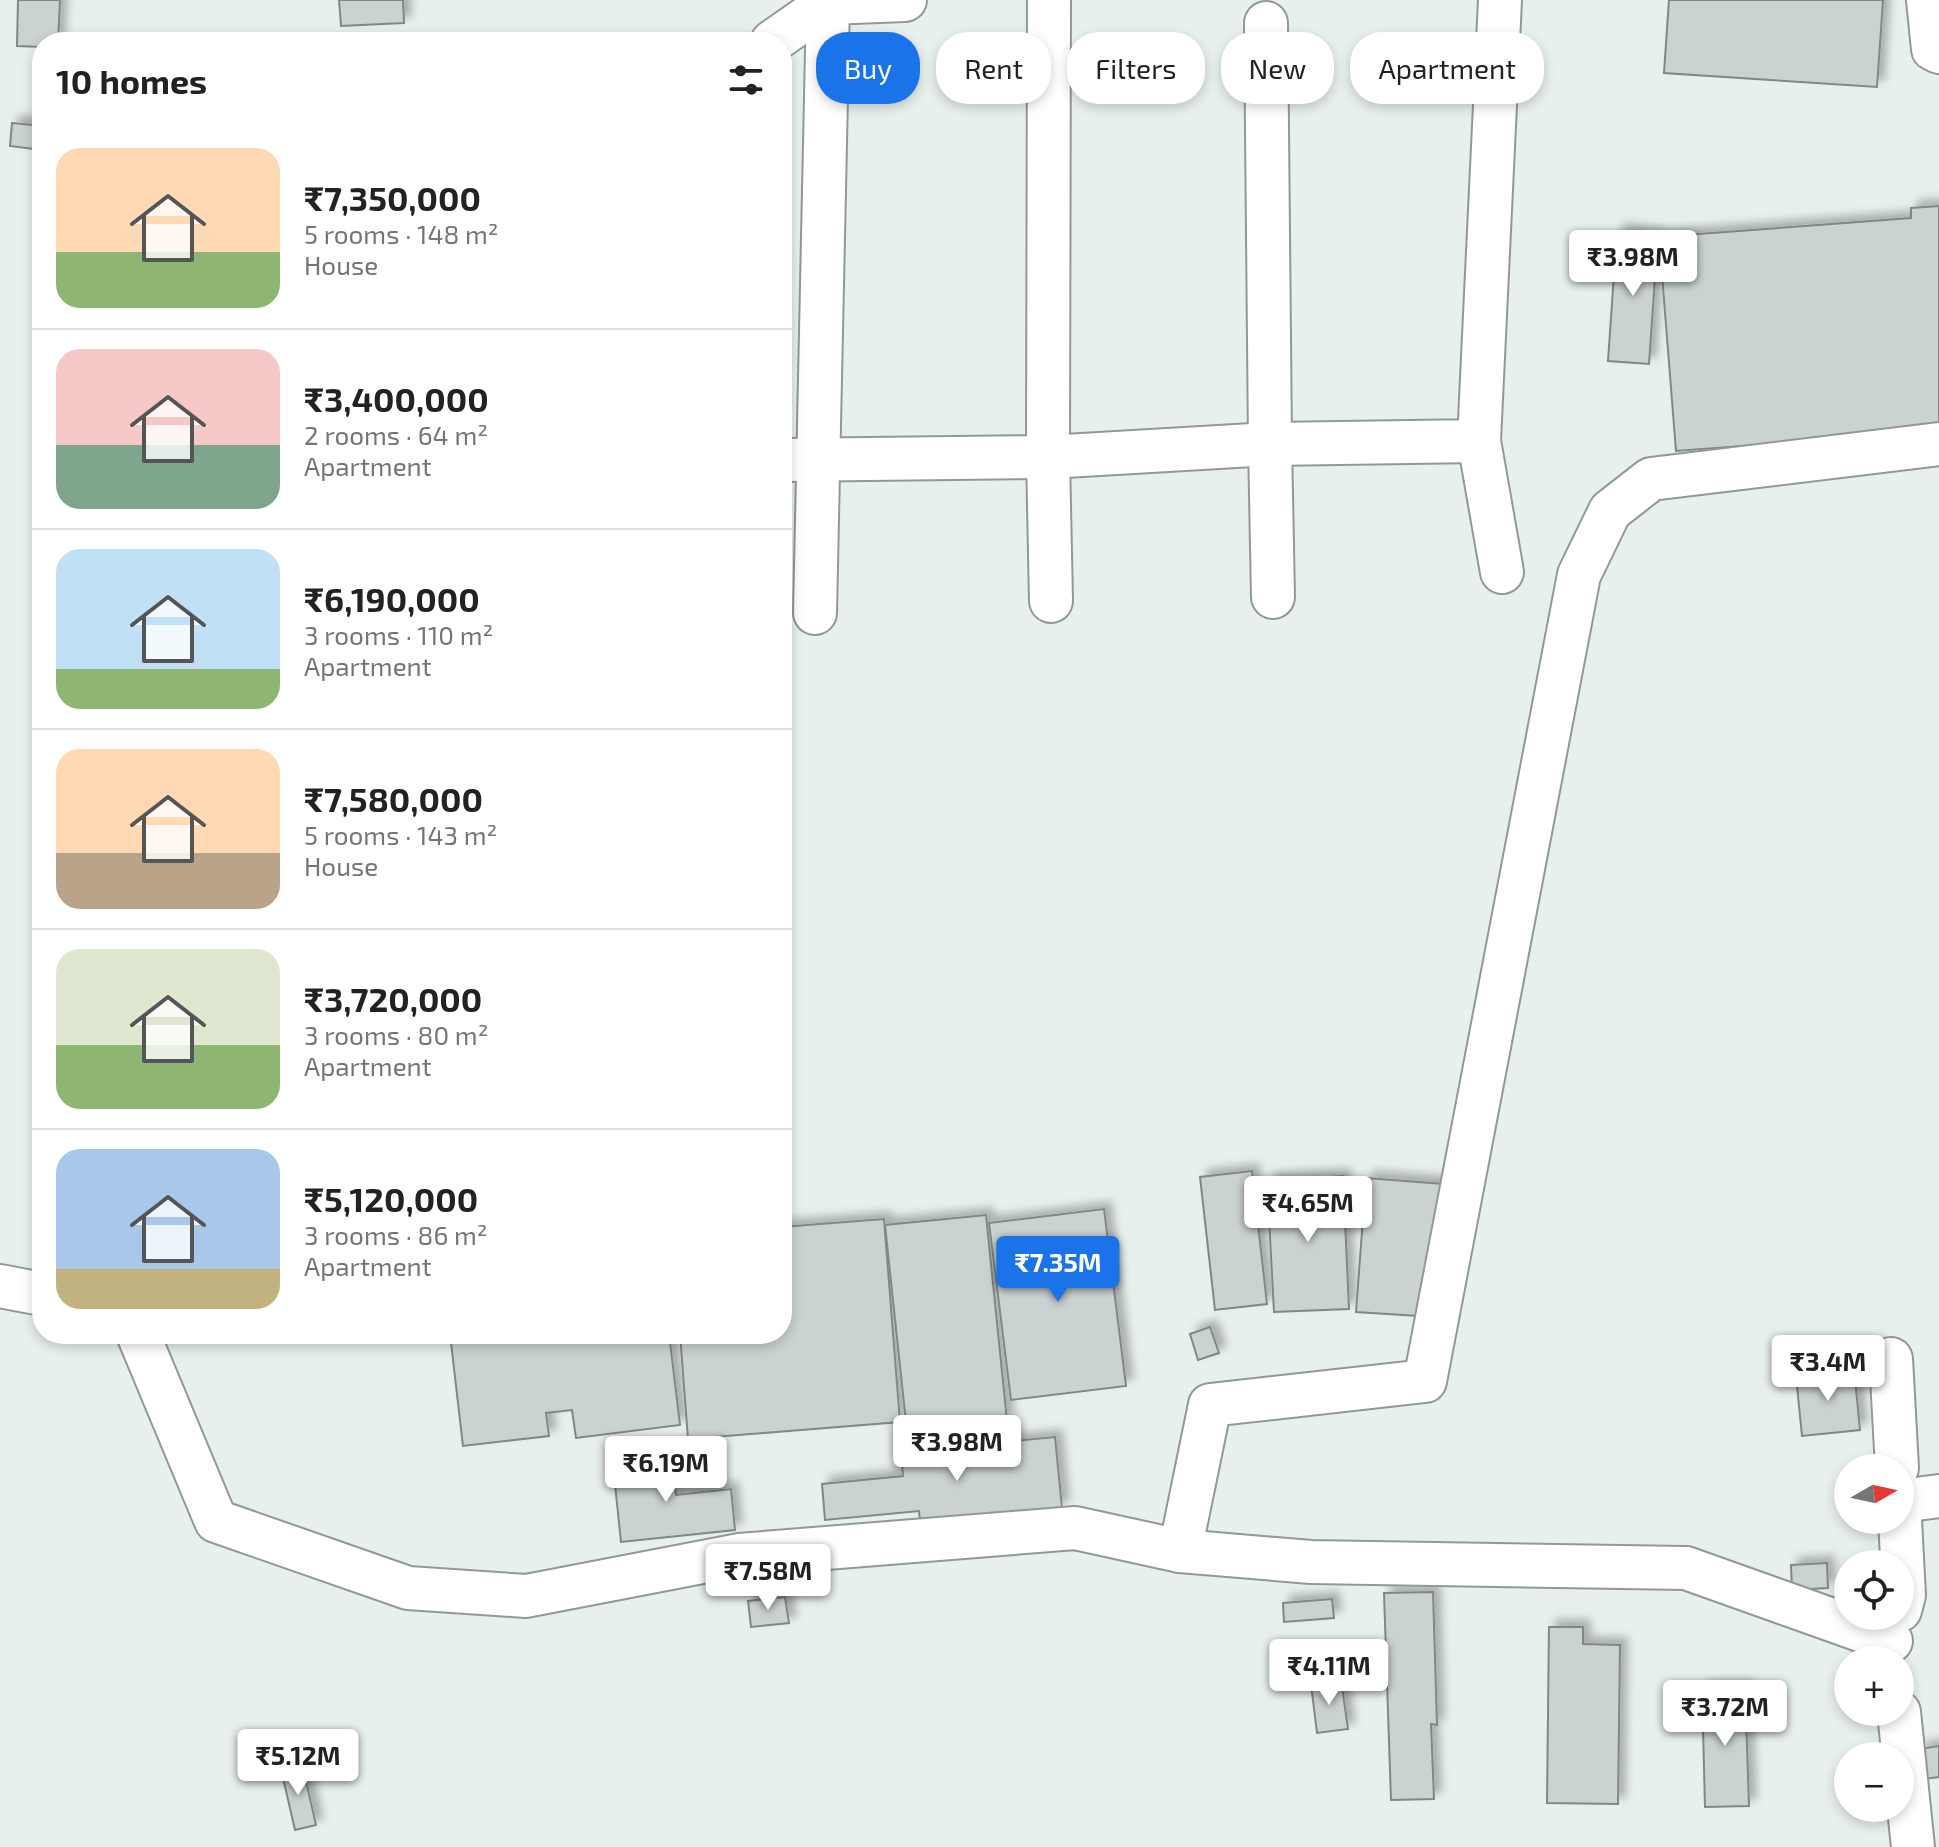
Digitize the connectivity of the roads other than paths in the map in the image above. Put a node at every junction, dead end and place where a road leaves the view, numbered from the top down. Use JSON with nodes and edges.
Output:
{"nodes":[{"id":1,"x":905,"y":0,"type":"edge"},
{"id":2,"x":1049,"y":0,"type":"edge"},
{"id":3,"x":1500,"y":0,"type":"edge"},
{"id":4,"x":1928,"y":0,"type":"edge"},
{"id":5,"x":830,"y":1,"type":"edge"},
{"id":6,"x":1266,"y":23,"type":"dead end"},
{"id":7,"x":786,"y":32,"type":"edge"},
{"id":8,"x":1939,"y":52,"type":"edge"},
{"id":9,"x":1479,"y":441,"type":"junction"},
{"id":10,"x":1270,"y":444,"type":"junction"},
{"id":11,"x":1939,"y":444,"type":"edge"},
{"id":12,"x":1048,"y":457,"type":"junction"},
{"id":13,"x":800,"y":459,"type":"edge"},
{"id":14,"x":1502,"y":572,"type":"dead end"},
{"id":15,"x":1273,"y":597,"type":"dead end"},
{"id":16,"x":1051,"y":601,"type":"dead end"},
{"id":17,"x":815,"y":613,"type":"dead end"},
{"id":18,"x":0,"y":1286,"type":"edge"},
{"id":19,"x":32,"y":1292,"type":"edge"},
{"id":20,"x":142,"y":1344,"type":"edge"},
{"id":21,"x":1891,"y":1359,"type":"dead end"},
{"id":22,"x":1896,"y":1454,"type":"edge"},
{"id":23,"x":1939,"y":1496,"type":"edge"},
{"id":24,"x":1914,"y":1499,"type":"edge"},
{"id":25,"x":1180,"y":1551,"type":"junction"},
{"id":26,"x":1834,"y":1603,"type":"edge"},
{"id":27,"x":1900,"y":1726,"type":"edge"},
{"id":28,"x":1913,"y":1847,"type":"edge"}],
"edges":[{"from":1,"to":5,"type":"street"},
{"from":2,"to":12,"type":"street"},
{"from":3,"to":9,"type":"street"},
{"from":4,"to":8,"type":"street"},
{"from":5,"to":7,"type":"street"},
{"from":5,"to":13,"type":"street"},
{"from":6,"to":10,"type":"street"},
{"from":9,"to":10,"type":"street"},
{"from":9,"to":14,"type":"street"},
{"from":10,"to":12,"type":"street"},
{"from":10,"to":15,"type":"street"},
{"from":11,"to":25,"type":"street"},
{"from":12,"to":13,"type":"street"},
{"from":12,"to":16,"type":"street"},
{"from":13,"to":17,"type":"street"},
{"from":18,"to":19,"type":"street"},
{"from":20,"to":25,"type":"street"},
{"from":21,"to":22,"type":"street"},
{"from":23,"to":24,"type":"street"},
{"from":25,"to":26,"type":"street"},
{"from":27,"to":28,"type":"street"}]}
